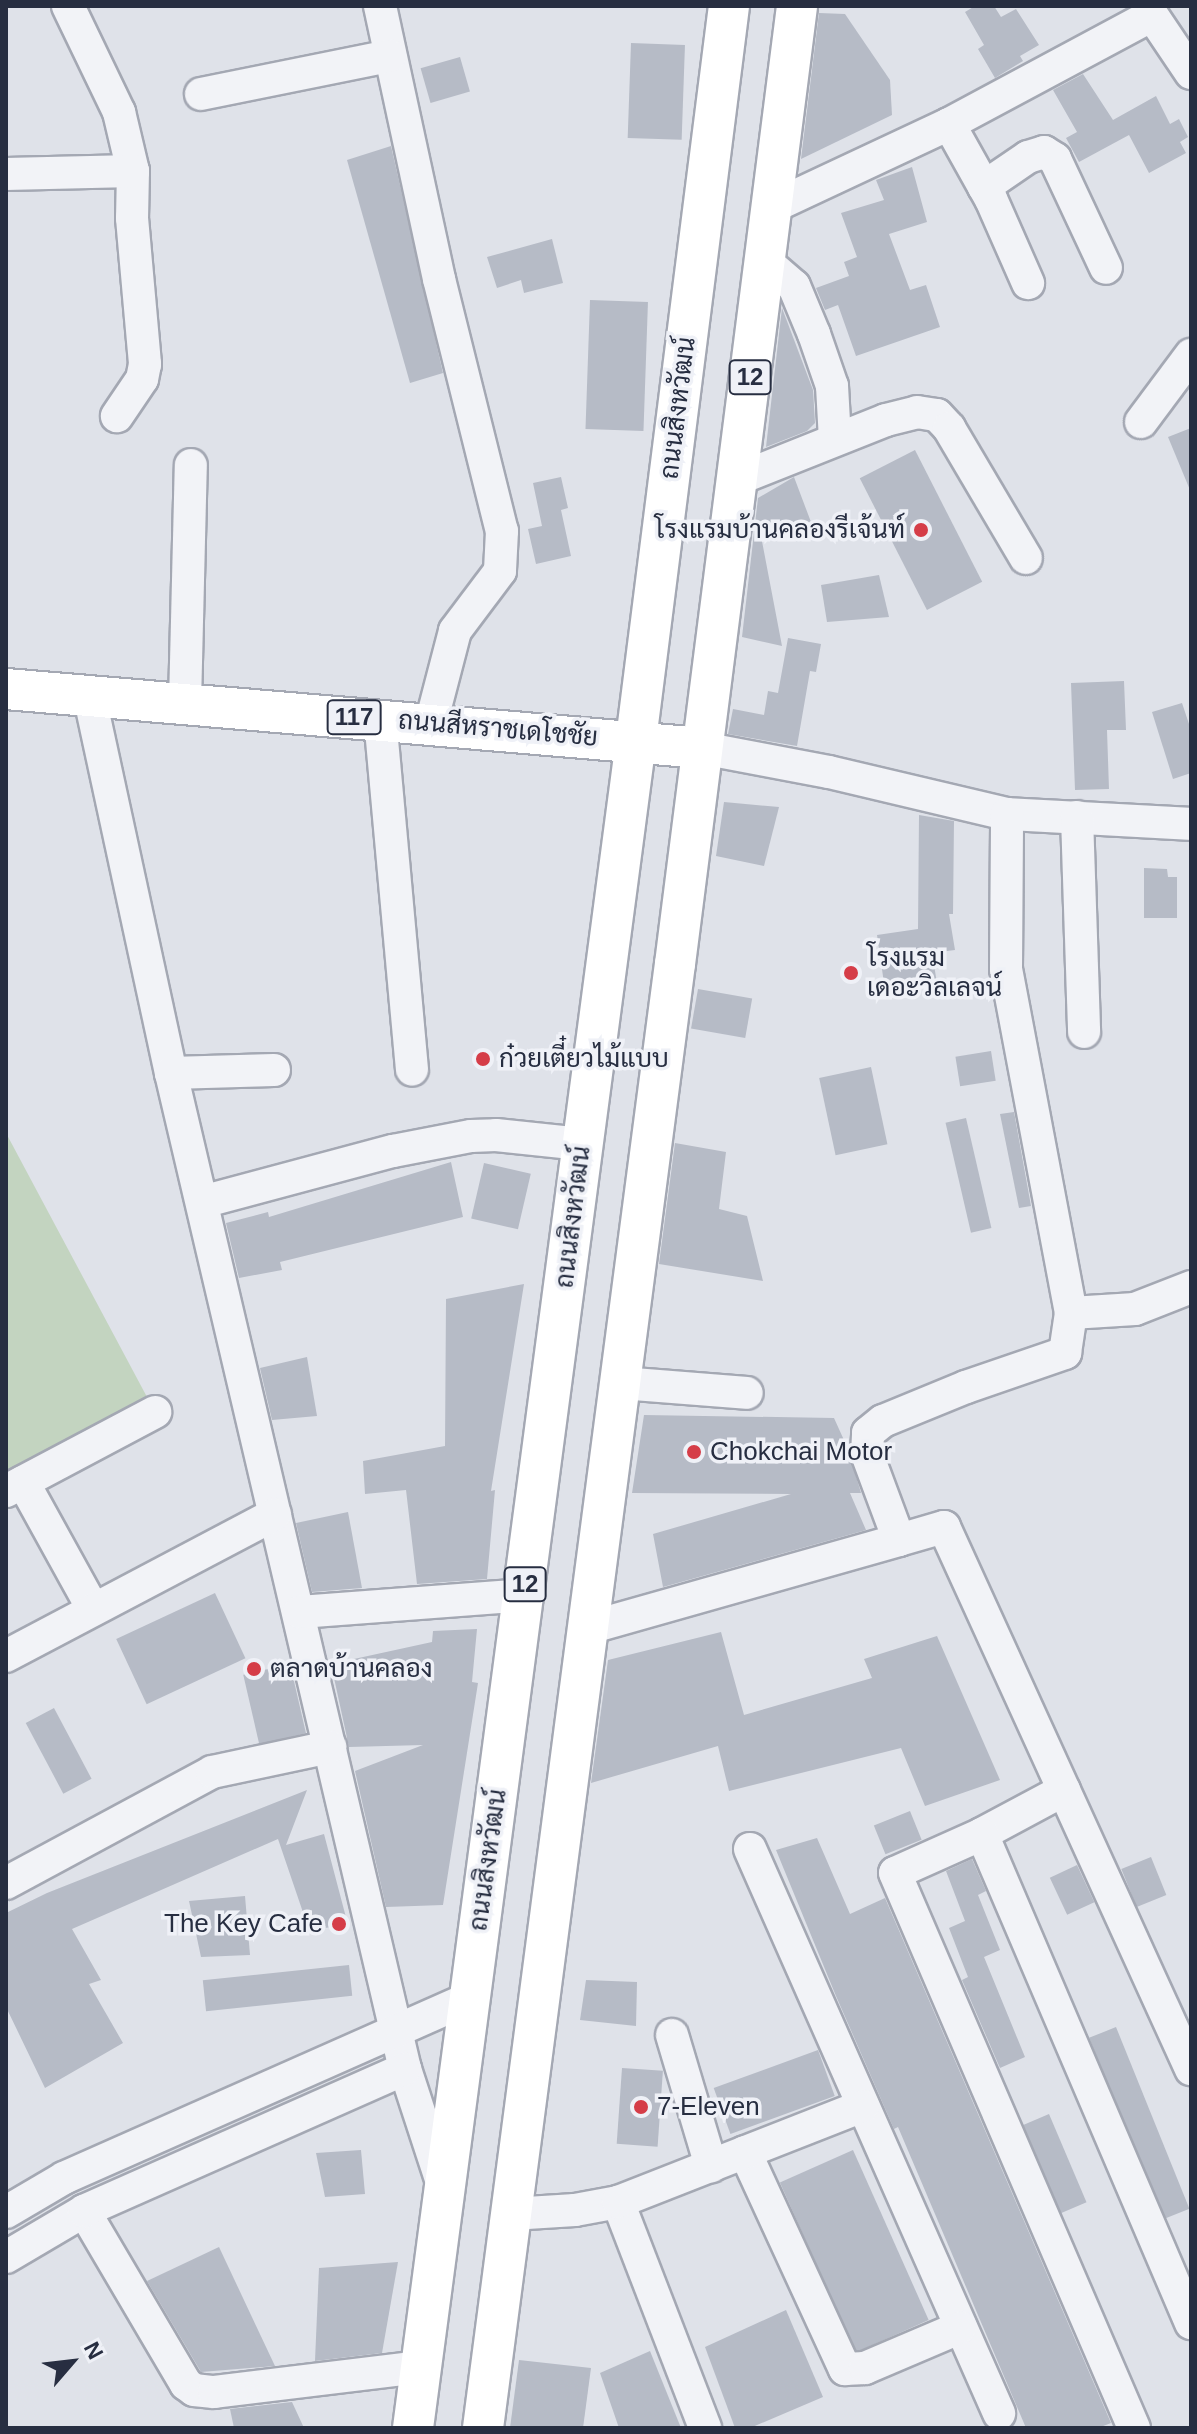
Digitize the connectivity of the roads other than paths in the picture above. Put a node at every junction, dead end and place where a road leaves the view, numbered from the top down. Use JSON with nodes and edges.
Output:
{"nodes":[{"id":1,"x":68,"y":6,"type":"edge"},
{"id":2,"x":380,"y":6,"type":"edge"},
{"id":3,"x":729,"y":6,"type":"edge"},
{"id":4,"x":797,"y":6,"type":"edge"},
{"id":5,"x":1148,"y":10,"type":"edge"},
{"id":6,"x":390,"y":56,"type":"junction"},
{"id":7,"x":1191,"y":73,"type":"edge"},
{"id":8,"x":201,"y":94,"type":"dead end"},
{"id":9,"x":949,"y":124,"type":"junction"},
{"id":10,"x":133,"y":171,"type":"junction"},
{"id":11,"x":6,"y":174,"type":"edge"},
{"id":12,"x":984,"y":187,"type":"junction"},
{"id":13,"x":772,"y":207,"type":"junction"},
{"id":14,"x":765,"y":261,"type":"junction"},
{"id":15,"x":1106,"y":268,"type":"dead end"},
{"id":16,"x":1028,"y":283,"type":"dead end"},
{"id":17,"x":1191,"y":355,"type":"edge"},
{"id":18,"x":117,"y":416,"type":"dead end"},
{"id":19,"x":1141,"y":422,"type":"dead end"},
{"id":20,"x":835,"y":439,"type":"junction"},
{"id":21,"x":191,"y":465,"type":"dead end"},
{"id":22,"x":738,"y":479,"type":"junction"},
{"id":23,"x":1026,"y":558,"type":"dead end"},
{"id":24,"x":6,"y":689,"type":"edge"},
{"id":25,"x":89,"y":694,"type":"junction"},
{"id":26,"x":185,"y":703,"type":"junction"},
{"id":27,"x":380,"y":718,"type":"junction"},
{"id":28,"x":431,"y":723,"type":"junction"},
{"id":29,"x":636,"y":740,"type":"junction"},
{"id":30,"x":702,"y":748,"type":"junction"},
{"id":31,"x":1007,"y":814,"type":"junction"},
{"id":32,"x":1077,"y":817,"type":"junction"},
{"id":33,"x":1191,"y":824,"type":"edge"},
{"id":34,"x":1084,"y":1032,"type":"dead end"},
{"id":35,"x":274,"y":1070,"type":"dead end"},
{"id":36,"x":412,"y":1070,"type":"dead end"},
{"id":37,"x":171,"y":1073,"type":"junction"},
{"id":38,"x":582,"y":1144,"type":"junction"},
{"id":39,"x":202,"y":1202,"type":"junction"},
{"id":40,"x":1191,"y":1287,"type":"edge"},
{"id":41,"x":1071,"y":1313,"type":"junction"},
{"id":42,"x":621,"y":1383,"type":"junction"},
{"id":43,"x":747,"y":1393,"type":"dead end"},
{"id":44,"x":155,"y":1412,"type":"dead end"},
{"id":45,"x":14,"y":1487,"type":"edge"},
{"id":46,"x":275,"y":1514,"type":"junction"},
{"id":47,"x":899,"y":1540,"type":"junction"},
{"id":48,"x":523,"y":1595,"type":"junction"},
{"id":49,"x":93,"y":1609,"type":"junction"},
{"id":50,"x":299,"y":1612,"type":"junction"},
{"id":51,"x":588,"y":1628,"type":"junction"},
{"id":52,"x":6,"y":1656,"type":"edge"},
{"id":53,"x":330,"y":1747,"type":"junction"},
{"id":54,"x":1064,"y":1790,"type":"junction"},
{"id":55,"x":982,"y":1834,"type":"junction"},
{"id":56,"x":750,"y":1849,"type":"dead end"},
{"id":57,"x":6,"y":1883,"type":"edge"},
{"id":58,"x":470,"y":1998,"type":"junction"},
{"id":59,"x":396,"y":2029,"type":"junction"},
{"id":60,"x":672,"y":2035,"type":"dead end"},
{"id":61,"x":405,"y":2069,"type":"junction"},
{"id":62,"x":1191,"y":2069,"type":"edge"},
{"id":63,"x":863,"y":2106,"type":"junction"},
{"id":64,"x":745,"y":2152,"type":"junction"},
{"id":65,"x":711,"y":2166,"type":"junction"},
{"id":66,"x":443,"y":2185,"type":"junction"},
{"id":67,"x":618,"y":2202,"type":"junction"},
{"id":68,"x":84,"y":2211,"type":"junction"},
{"id":69,"x":6,"y":2212,"type":"edge"},
{"id":70,"x":511,"y":2214,"type":"junction"},
{"id":71,"x":6,"y":2257,"type":"edge"},
{"id":72,"x":1191,"y":2323,"type":"edge"},
{"id":73,"x":961,"y":2327,"type":"junction"},
{"id":74,"x":421,"y":2367,"type":"junction"},
{"id":75,"x":999,"y":2413,"type":"dead end"},
{"id":76,"x":413,"y":2428,"type":"edge"},
{"id":77,"x":483,"y":2428,"type":"edge"},
{"id":78,"x":705,"y":2428,"type":"edge"},
{"id":79,"x":1134,"y":2428,"type":"edge"}],
"edges":[{"from":1,"to":10,"type":"street"},
{"from":2,"to":6,"type":"street"},
{"from":3,"to":29,"type":"main road","name":"ถนนสิงหวัฒน์","number":"12"},
{"from":4,"to":13,"type":"main road","number":"12"},
{"from":5,"to":7,"type":"street"},
{"from":5,"to":9,"type":"street"},
{"from":6,"to":8,"type":"street"},
{"from":6,"to":28,"type":"street"},
{"from":9,"to":12,"type":"street"},
{"from":9,"to":13,"type":"street"},
{"from":10,"to":11,"type":"street"},
{"from":10,"to":18,"type":"street"},
{"from":12,"to":15,"type":"street"},
{"from":12,"to":16,"type":"street"},
{"from":13,"to":14,"type":"main road","number":"12"},
{"from":14,"to":20,"type":"street"},
{"from":14,"to":22,"type":"main road","number":"12"},
{"from":17,"to":19,"type":"street"},
{"from":20,"to":22,"type":"street"},
{"from":20,"to":23,"type":"street"},
{"from":21,"to":26,"type":"street"},
{"from":22,"to":30,"type":"main road","number":"12"},
{"from":24,"to":25,"type":"main road","name":"ถนนสีหราชเดโชชัย","number":"117"},
{"from":25,"to":26,"type":"main road","name":"ถนนสีหราชเดโชชัย","number":"117"},
{"from":25,"to":37,"type":"street"},
{"from":26,"to":27,"type":"main road","name":"ถนนสีหราชเดโชชัย","number":"117"},
{"from":27,"to":28,"type":"main road","name":"ถนนสีหราชเดโชชัย","number":"117"},
{"from":27,"to":36,"type":"street"},
{"from":28,"to":29,"type":"main road","name":"ถนนสีหราชเดโชชัย","number":"117"},
{"from":29,"to":30,"type":"main road","name":"ถนนสีหราชเดโชชัย","number":"117"},
{"from":29,"to":38,"type":"main road","name":"ถนนสิงหวัฒน์","number":"12"},
{"from":30,"to":31,"type":"street"},
{"from":30,"to":42,"type":"main road","number":"12"},
{"from":31,"to":32,"type":"street"},
{"from":31,"to":41,"type":"street"},
{"from":32,"to":33,"type":"street"},
{"from":32,"to":34,"type":"street"},
{"from":35,"to":37,"type":"street"},
{"from":37,"to":39,"type":"street"},
{"from":38,"to":39,"type":"street"},
{"from":38,"to":48,"type":"main road","name":"ถนนสิงหวัฒน์","number":"12"},
{"from":39,"to":46,"type":"street"},
{"from":40,"to":41,"type":"street"},
{"from":41,"to":47,"type":"street"},
{"from":42,"to":43,"type":"street"},
{"from":42,"to":51,"type":"main road","number":"12"},
{"from":44,"to":45,"type":"street"},
{"from":45,"to":49,"type":"street"},
{"from":46,"to":49,"type":"street"},
{"from":46,"to":50,"type":"street"},
{"from":47,"to":51,"type":"street"},
{"from":47,"to":54,"type":"street"},
{"from":48,"to":50,"type":"street"},
{"from":48,"to":58,"type":"main road","name":"ถนนสิงหวัฒน์","number":"12"},
{"from":49,"to":52,"type":"street"},
{"from":50,"to":53,"type":"street"},
{"from":51,"to":70,"type":"main road","number":"12"},
{"from":53,"to":57,"type":"street"},
{"from":53,"to":59,"type":"street"},
{"from":54,"to":55,"type":"street"},
{"from":54,"to":62,"type":"street"},
{"from":55,"to":72,"type":"street"},
{"from":55,"to":79,"type":"street"},
{"from":56,"to":63,"type":"street"},
{"from":58,"to":59,"type":"street"},
{"from":58,"to":66,"type":"main road","name":"ถนนสิงหวัฒน์","number":"12"},
{"from":59,"to":61,"type":"street"},
{"from":59,"to":69,"type":"street"},
{"from":60,"to":65,"type":"street"},
{"from":61,"to":66,"type":"street"},
{"from":61,"to":68,"type":"street"},
{"from":63,"to":64,"type":"street"},
{"from":63,"to":73,"type":"street"},
{"from":64,"to":65,"type":"street"},
{"from":64,"to":73,"type":"street"},
{"from":65,"to":67,"type":"street"},
{"from":66,"to":74,"type":"main road","name":"ถนนสิงหวัฒน์","number":"12"},
{"from":67,"to":70,"type":"street"},
{"from":67,"to":78,"type":"street"},
{"from":68,"to":71,"type":"street"},
{"from":68,"to":74,"type":"street"},
{"from":70,"to":77,"type":"main road","number":"12"},
{"from":73,"to":75,"type":"street"},
{"from":74,"to":76,"type":"main road","name":"ถนนสิงหวัฒน์","number":"12"}]}
